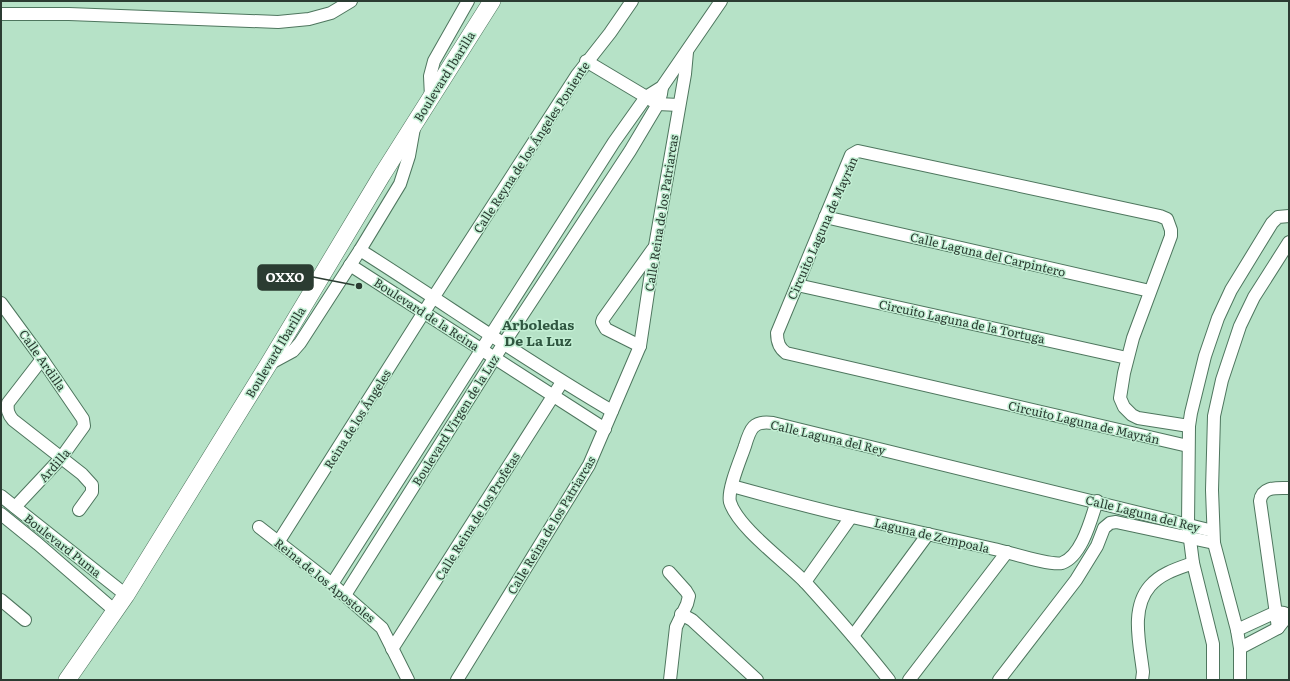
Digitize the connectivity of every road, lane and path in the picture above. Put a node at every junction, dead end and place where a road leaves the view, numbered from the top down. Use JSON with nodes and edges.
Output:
{"nodes":[{"id":1,"x":351,"y":1,"type":"edge"},
{"id":2,"x":468,"y":1,"type":"edge"},
{"id":3,"x":492,"y":1,"type":"edge"},
{"id":4,"x":632,"y":1,"type":"edge"},
{"id":5,"x":721,"y":1,"type":"edge"},
{"id":6,"x":1,"y":14,"type":"edge"},
{"id":7,"x":687,"y":52,"type":"junction"},
{"id":8,"x":586,"y":61,"type":"junction"},
{"id":9,"x":662,"y":87,"type":"junction"},
{"id":10,"x":431,"y":97,"type":"junction"},
{"id":11,"x":646,"y":97,"type":"junction"},
{"id":12,"x":658,"y":104,"type":"junction"},
{"id":13,"x":679,"y":105,"type":"junction"},
{"id":14,"x":414,"y":123,"type":"junction"},
{"id":15,"x":1289,"y":216,"type":"edge"},
{"id":16,"x":825,"y":217,"type":"junction"},
{"id":17,"x":1289,"y":242,"type":"edge"},
{"id":18,"x":655,"y":246,"type":"junction"},
{"id":19,"x":360,"y":250,"type":"junction"},
{"id":20,"x":350,"y":265,"type":"junction"},
{"id":21,"x":797,"y":285,"type":"junction"},
{"id":22,"x":1150,"y":291,"type":"junction"},
{"id":23,"x":434,"y":297,"type":"junction"},
{"id":24,"x":1,"y":304,"type":"edge"},
{"id":25,"x":424,"y":312,"type":"junction"},
{"id":26,"x":492,"y":335,"type":"junction"},
{"id":27,"x":504,"y":343,"type":"junction"},
{"id":28,"x":640,"y":346,"type":"junction"},
{"id":29,"x":482,"y":350,"type":"junction"},
{"id":30,"x":495,"y":358,"type":"junction"},
{"id":31,"x":1127,"y":358,"type":"junction"},
{"id":32,"x":42,"y":359,"type":"junction"},
{"id":33,"x":268,"y":365,"type":"junction"},
{"id":34,"x":1201,"y":375,"type":"junction"},
{"id":35,"x":1222,"y":380,"type":"junction"},
{"id":36,"x":562,"y":382,"type":"junction"},
{"id":37,"x":554,"y":395,"type":"junction"},
{"id":38,"x":612,"y":411,"type":"junction"},
{"id":39,"x":83,"y":418,"type":"joint"},
{"id":40,"x":1189,"y":426,"type":"junction"},
{"id":41,"x":605,"y":429,"type":"junction"},
{"id":42,"x":1188,"y":446,"type":"junction"},
{"id":43,"x":61,"y":458,"type":"junction"},
{"id":44,"x":732,"y":486,"type":"junction"},
{"id":45,"x":1289,"y":488,"type":"edge"},
{"id":46,"x":1,"y":496,"type":"edge"},
{"id":47,"x":1097,"y":501,"type":"junction"},
{"id":48,"x":15,"y":507,"type":"junction"},
{"id":49,"x":79,"y":510,"type":"dead end"},
{"id":50,"x":2,"y":517,"type":"edge"},
{"id":51,"x":851,"y":517,"type":"junction"},
{"id":52,"x":1188,"y":524,"type":"junction"},
{"id":53,"x":259,"y":527,"type":"dead end"},
{"id":54,"x":928,"y":534,"type":"junction"},
{"id":55,"x":1214,"y":537,"type":"junction"},
{"id":56,"x":1189,"y":538,"type":"junction"},
{"id":57,"x":279,"y":541,"type":"junction"},
{"id":58,"x":1008,"y":552,"type":"junction"},
{"id":59,"x":1193,"y":563,"type":"junction"},
{"id":60,"x":669,"y":572,"type":"dead end"},
{"id":61,"x":805,"y":582,"type":"junction"},
{"id":62,"x":332,"y":584,"type":"junction"},
{"id":63,"x":126,"y":594,"type":"junction"},
{"id":64,"x":345,"y":595,"type":"junction"},
{"id":65,"x":1,"y":600,"type":"edge"},
{"id":66,"x":114,"y":610,"type":"junction"},
{"id":67,"x":1276,"y":612,"type":"junction"},
{"id":68,"x":681,"y":614,"type":"junction"},
{"id":69,"x":1289,"y":614,"type":"edge"},
{"id":70,"x":25,"y":620,"type":"dead end"},
{"id":71,"x":1278,"y":628,"type":"junction"},
{"id":72,"x":1237,"y":630,"type":"junction"},
{"id":73,"x":853,"y":636,"type":"junction"},
{"id":74,"x":1240,"y":648,"type":"junction"},
{"id":75,"x":392,"y":649,"type":"junction"},
{"id":76,"x":67,"y":680,"type":"edge"},
{"id":77,"x":408,"y":680,"type":"edge"},
{"id":78,"x":457,"y":680,"type":"edge"},
{"id":79,"x":670,"y":680,"type":"edge"},
{"id":80,"x":757,"y":680,"type":"edge"},
{"id":81,"x":890,"y":680,"type":"edge"},
{"id":82,"x":909,"y":680,"type":"edge"},
{"id":83,"x":999,"y":680,"type":"edge"},
{"id":84,"x":1142,"y":680,"type":"edge"},
{"id":85,"x":1213,"y":680,"type":"edge"},
{"id":86,"x":1240,"y":680,"type":"edge"}],
"edges":[{"from":1,"to":6,"type":"street"},
{"from":2,"to":10,"type":"street"},
{"from":3,"to":10,"type":"street","name":"Boulevard Ibarilla"},
{"from":4,"to":8,"type":"street","name":"Calle Reyna de los Ángeles Poniente"},
{"from":5,"to":7,"type":"street"},
{"from":7,"to":9,"type":"street"},
{"from":7,"to":13,"type":"street","name":"Calle Reina de los Patriarcas"},
{"from":8,"to":11,"type":"street"},
{"from":8,"to":23,"type":"street","name":"Calle Reyna de los Ángeles Poniente"},
{"from":9,"to":11,"type":"street"},
{"from":9,"to":12,"type":"street","name":"Boulevard Virgen de la Luz"},
{"from":10,"to":14,"type":"street","name":"Boulevard Ibarilla"},
{"from":11,"to":12,"type":"street"},
{"from":11,"to":26,"type":"street","name":"Boulevard Virgen de la Luz"},
{"from":12,"to":13,"type":"street"},
{"from":12,"to":27,"type":"street","name":"Boulevard Virgen de la Luz"},
{"from":13,"to":18,"type":"street","name":"Calle Reina de los Patriarcas"},
{"from":14,"to":19,"type":"street"},
{"from":14,"to":33,"type":"street","name":"Boulevard Ibarilla"},
{"from":15,"to":34,"type":"street"},
{"from":16,"to":21,"type":"street","name":"Circuito Laguna de Mayrán"},
{"from":16,"to":22,"type":"street","name":"Calle Laguna del Carpintero"},
{"from":16,"to":22,"type":"street","name":"Circuito Laguna de Mayrán"},
{"from":17,"to":35,"type":"street"},
{"from":18,"to":28,"type":"street","name":"Calle Reina de los Patriarcas"},
{"from":18,"to":28,"type":"street"},
{"from":19,"to":20,"type":"street"},
{"from":19,"to":23,"type":"street","name":"Boulevard de la Reina"},
{"from":20,"to":25,"type":"street","name":"Boulevard de la Reina"},
{"from":20,"to":33,"type":"street"},
{"from":21,"to":31,"type":"street","name":"Circuito Laguna de la Tortuga"},
{"from":21,"to":42,"type":"street","name":"Circuito Laguna de Mayrán"},
{"from":22,"to":31,"type":"street","name":"Circuito Laguna de Mayrán"},
{"from":23,"to":25,"type":"street","name":"Reina de los Ángeles"},
{"from":23,"to":26,"type":"street","name":"Boulevard de la Reina"},
{"from":24,"to":32,"type":"street","name":"Calle Ardilla"},
{"from":25,"to":29,"type":"street","name":"Boulevard de la Reina"},
{"from":25,"to":57,"type":"street","name":"Reina de los Ángeles"},
{"from":26,"to":27,"type":"street","name":"Boulevard de la Reina"},
{"from":26,"to":29,"type":"street","name":"Boulevard Virgen de la Luz"},
{"from":27,"to":30,"type":"street","name":"Boulevard Virgen de la Luz"},
{"from":27,"to":36,"type":"street","name":"Boulevard de la Reina"},
{"from":28,"to":38,"type":"street","name":"Calle Reina de los Patriarcas"},
{"from":29,"to":30,"type":"street","name":"Boulevard de la Reina"},
{"from":29,"to":62,"type":"street","name":"Boulevard Virgen de la Luz"},
{"from":30,"to":37,"type":"street","name":"Boulevard de la Reina"},
{"from":30,"to":64,"type":"street","name":"Boulevard Virgen de la Luz"},
{"from":31,"to":40,"type":"street","name":"Circuito Laguna de Mayrán"},
{"from":32,"to":39,"type":"street","name":"Calle Ardilla"},
{"from":32,"to":43,"type":"street"},
{"from":33,"to":63,"type":"street","name":"Boulevard Ibarilla"},
{"from":34,"to":35,"type":"street"},
{"from":34,"to":40,"type":"street"},
{"from":35,"to":55,"type":"street"},
{"from":36,"to":37,"type":"street","name":"Calle Reina de los Profetas"},
{"from":36,"to":38,"type":"street","name":"Boulevard de la Reina"},
{"from":37,"to":41,"type":"street","name":"Boulevard de la Reina"},
{"from":37,"to":75,"type":"street","name":"Calle Reina de los Profetas"},
{"from":38,"to":41,"type":"street","name":"Calle Reina de los Patriarcas"},
{"from":39,"to":43,"type":"street","name":"Ardilla"},
{"from":40,"to":42,"type":"street"},
{"from":41,"to":78,"type":"street","name":"Calle Reina de los Patriarcas"},
{"from":42,"to":52,"type":"street"},
{"from":43,"to":48,"type":"street","name":"Ardilla"},
{"from":43,"to":49,"type":"street"},
{"from":44,"to":47,"type":"street","name":"Calle Laguna del Rey"},
{"from":44,"to":51,"type":"street","name":"Laguna de Zempoala"},
{"from":44,"to":61,"type":"street","name":"Calle Laguna del Rey"},
{"from":45,"to":67,"type":"street"},
{"from":46,"to":48,"type":"street","name":"Boulevard Puma"},
{"from":47,"to":52,"type":"street","name":"Calle Laguna del Rey"},
{"from":47,"to":58,"type":"street","name":"Laguna de Zempoala"},
{"from":48,"to":63,"type":"street","name":"Boulevard Puma"},
{"from":50,"to":66,"type":"street","name":"Boulevard Puma"},
{"from":51,"to":54,"type":"street","name":"Laguna de Zempoala"},
{"from":51,"to":61,"type":"street"},
{"from":52,"to":55,"type":"street","name":"Calle Laguna del Rey"},
{"from":52,"to":56,"type":"street"},
{"from":53,"to":57,"type":"street","name":"Reina de los Apostoles"},
{"from":54,"to":58,"type":"street","name":"Laguna de Zempoala"},
{"from":54,"to":73,"type":"street"},
{"from":55,"to":56,"type":"street","name":"Calle Laguna del Rey"},
{"from":55,"to":72,"type":"street"},
{"from":56,"to":59,"type":"street"},
{"from":56,"to":83,"type":"street","name":"Calle Laguna del Rey"},
{"from":57,"to":62,"type":"street","name":"Reina de los Apostoles"},
{"from":58,"to":82,"type":"street"},
{"from":59,"to":84,"type":"street"},
{"from":59,"to":85,"type":"street"},
{"from":60,"to":68,"type":"street"},
{"from":61,"to":73,"type":"street","name":"Calle Laguna del Rey"},
{"from":62,"to":64,"type":"street","name":"Reina de los Apostoles"},
{"from":63,"to":66,"type":"street","name":"Boulevard Ibarilla"},
{"from":64,"to":75,"type":"street","name":"Reina de los Apostoles"},
{"from":65,"to":70,"type":"street"},
{"from":66,"to":76,"type":"street","name":"Boulevard Ibarilla"},
{"from":67,"to":69,"type":"street"},
{"from":67,"to":71,"type":"street"},
{"from":67,"to":72,"type":"street"},
{"from":68,"to":79,"type":"street"},
{"from":68,"to":80,"type":"street"},
{"from":69,"to":71,"type":"street"},
{"from":71,"to":74,"type":"street"},
{"from":72,"to":74,"type":"street"},
{"from":73,"to":81,"type":"street","name":"Calle Laguna del Rey"},
{"from":74,"to":86,"type":"street"},
{"from":75,"to":77,"type":"street","name":"Reina de los Apostoles"}]}
